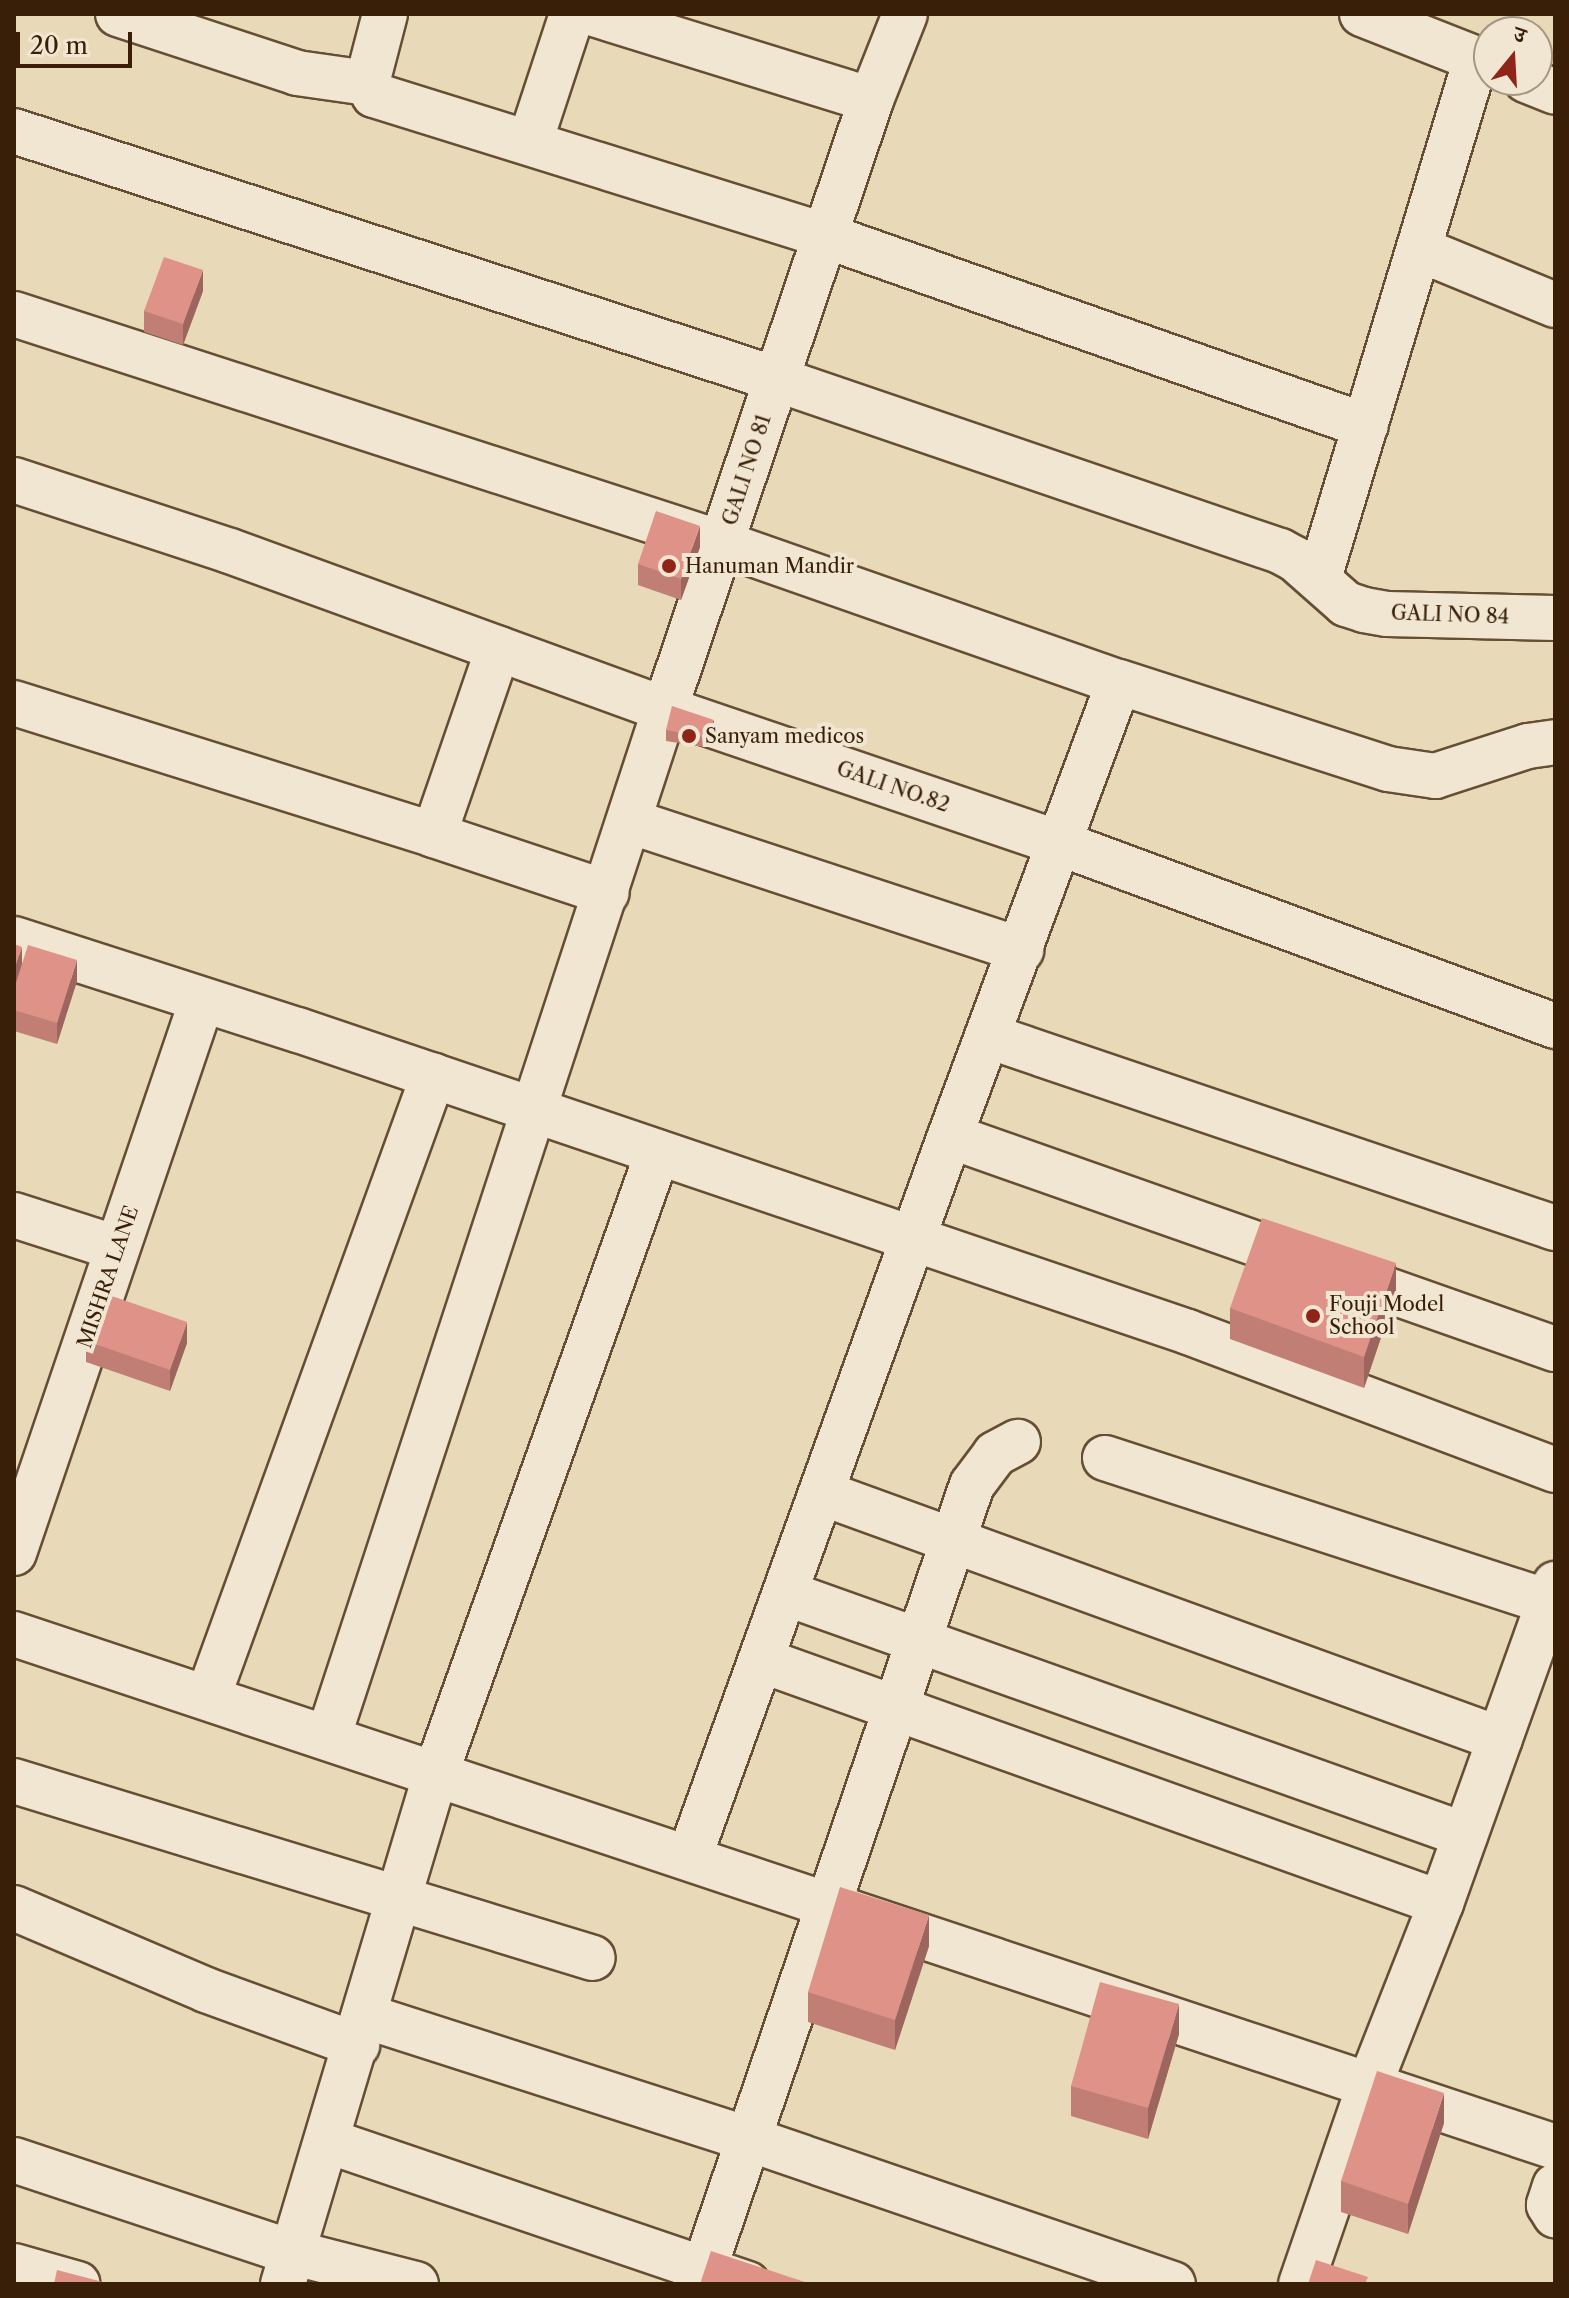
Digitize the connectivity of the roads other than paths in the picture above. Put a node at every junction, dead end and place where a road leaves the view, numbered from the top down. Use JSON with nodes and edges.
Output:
{"nodes":[{"id":1,"x":118,"y":14,"type":"edge"},
{"id":2,"x":385,"y":14,"type":"edge"},
{"id":3,"x":572,"y":14,"type":"edge"},
{"id":4,"x":594,"y":14,"type":"edge"},
{"id":5,"x":905,"y":14,"type":"edge"},
{"id":6,"x":1362,"y":14,"type":"edge"},
{"id":7,"x":1473,"y":58,"type":"edge"},
{"id":8,"x":367,"y":83,"type":"junction"},
{"id":9,"x":1473,"y":92,"type":"edge"},
{"id":10,"x":871,"y":100,"type":"junction"},
{"id":11,"x":14,"y":131,"type":"edge"},
{"id":12,"x":530,"y":142,"type":"junction"},
{"id":13,"x":826,"y":236,"type":"junction"},
{"id":14,"x":1421,"y":250,"type":"junction"},
{"id":15,"x":1555,"y":305,"type":"edge"},
{"id":16,"x":14,"y":314,"type":"edge"},
{"id":17,"x":776,"y":379,"type":"junction"},
{"id":18,"x":1366,"y":426,"type":"junction"},
{"id":19,"x":14,"y":480,"type":"edge"},
{"id":20,"x":724,"y":544,"type":"junction"},
{"id":21,"x":1333,"y":591,"type":"junction"},
{"id":22,"x":1555,"y":618,"type":"edge"},
{"id":23,"x":498,"y":649,"type":"junction"},
{"id":24,"x":1119,"y":682,"type":"junction"},
{"id":25,"x":14,"y":703,"type":"edge"},
{"id":26,"x":665,"y":709,"type":"junction"},
{"id":27,"x":1555,"y":742,"type":"edge"},
{"id":28,"x":629,"y":821,"type":"junction"},
{"id":29,"x":434,"y":835,"type":"junction"},
{"id":30,"x":1059,"y":843,"type":"junction"},
{"id":31,"x":607,"y":893,"type":"junction"},
{"id":32,"x":14,"y":939,"type":"edge"},
{"id":33,"x":1021,"y":950,"type":"junction"},
{"id":34,"x":202,"y":1000,"type":"junction"},
{"id":35,"x":1555,"y":1026,"type":"edge"},
{"id":36,"x":988,"y":1036,"type":"junction"},
{"id":37,"x":433,"y":1076,"type":"junction"},
{"id":38,"x":534,"y":1110,"type":"junction"},
{"id":39,"x":950,"y":1136,"type":"junction"},
{"id":40,"x":658,"y":1152,"type":"junction"},
{"id":41,"x":14,"y":1215,"type":"edge"},
{"id":42,"x":1555,"y":1228,"type":"edge"},
{"id":43,"x":914,"y":1239,"type":"junction"},
{"id":44,"x":117,"y":1248,"type":"junction"},
{"id":45,"x":1555,"y":1349,"type":"edge"},
{"id":46,"x":1018,"y":1442,"type":"dead end"},
{"id":47,"x":1105,"y":1458,"type":"dead end"},
{"id":48,"x":1555,"y":1470,"type":"edge"},
{"id":49,"x":822,"y":1493,"type":"junction"},
{"id":50,"x":954,"y":1541,"type":"junction"},
{"id":51,"x":14,"y":1553,"type":"edge"},
{"id":52,"x":785,"y":1593,"type":"junction"},
{"id":53,"x":1552,"y":1593,"type":"edge"},
{"id":54,"x":14,"y":1634,"type":"edge"},
{"id":55,"x":921,"y":1641,"type":"junction"},
{"id":56,"x":761,"y":1660,"type":"junction"},
{"id":57,"x":208,"y":1697,"type":"junction"},
{"id":58,"x":896,"y":1708,"type":"junction"},
{"id":59,"x":328,"y":1738,"type":"junction"},
{"id":60,"x":1500,"y":1739,"type":"junction"},
{"id":61,"x":436,"y":1773,"type":"junction"},
{"id":62,"x":14,"y":1781,"type":"edge"},
{"id":63,"x":1465,"y":1835,"type":"junction"},
{"id":64,"x":689,"y":1858,"type":"junction"},
{"id":65,"x":400,"y":1901,"type":"junction"},
{"id":66,"x":1441,"y":1903,"type":"junction"},
{"id":67,"x":831,"y":1904,"type":"junction"},
{"id":68,"x":14,"y":1908,"type":"edge"},
{"id":69,"x":593,"y":1958,"type":"dead end"},
{"id":70,"x":361,"y":2031,"type":"junction"},
{"id":71,"x":1369,"y":2086,"type":"junction"},
{"id":72,"x":749,"y":2139,"type":"junction"},
{"id":73,"x":328,"y":2141,"type":"junction"},
{"id":74,"x":1555,"y":2147,"type":"edge"},
{"id":75,"x":14,"y":2160,"type":"edge"},
{"id":76,"x":1555,"y":2186,"type":"edge"},
{"id":77,"x":1555,"y":2215,"type":"edge"},
{"id":78,"x":14,"y":2266,"type":"edge"},
{"id":79,"x":287,"y":2268,"type":"edge"},
{"id":80,"x":701,"y":2277,"type":"edge"},
{"id":81,"x":78,"y":2284,"type":"edge"},
{"id":82,"x":416,"y":2284,"type":"edge"},
{"id":83,"x":747,"y":2284,"type":"edge"},
{"id":84,"x":1173,"y":2284,"type":"edge"},
{"id":85,"x":1301,"y":2284,"type":"edge"}],
"edges":[{"from":1,"to":8,"type":"street"},
{"from":2,"to":8,"type":"street"},
{"from":3,"to":12,"type":"street"},
{"from":4,"to":10,"type":"street"},
{"from":5,"to":10,"type":"street","name":"GALI NO 81"},
{"from":6,"to":7,"type":"street"},
{"from":8,"to":12,"type":"street"},
{"from":9,"to":14,"type":"street"},
{"from":10,"to":13,"type":"street","name":"GALI NO 81"},
{"from":11,"to":17,"type":"street"},
{"from":12,"to":13,"type":"street"},
{"from":13,"to":17,"type":"street","name":"GALI NO 81"},
{"from":13,"to":18,"type":"street"},
{"from":14,"to":15,"type":"street"},
{"from":14,"to":18,"type":"street"},
{"from":16,"to":20,"type":"street"},
{"from":17,"to":20,"type":"street","name":"GALI NO 81"},
{"from":17,"to":21,"type":"street"},
{"from":18,"to":21,"type":"street"},
{"from":19,"to":23,"type":"street","name":"GALI NO.82"},
{"from":20,"to":24,"type":"street"},
{"from":20,"to":26,"type":"street","name":"GALI NO 81"},
{"from":21,"to":22,"type":"street","name":"GALI NO 84"},
{"from":23,"to":26,"type":"street","name":"GALI NO.82"},
{"from":23,"to":29,"type":"street"},
{"from":24,"to":27,"type":"street"},
{"from":24,"to":30,"type":"street"},
{"from":25,"to":29,"type":"street"},
{"from":26,"to":28,"type":"street","name":"GALI NO 81"},
{"from":26,"to":30,"type":"street","name":"GALI NO.82"},
{"from":28,"to":31,"type":"street","name":"GALI NO 81"},
{"from":28,"to":33,"type":"street"},
{"from":29,"to":31,"type":"street"},
{"from":30,"to":33,"type":"street"},
{"from":30,"to":35,"type":"street","name":"GALI NO.82"},
{"from":31,"to":38,"type":"street","name":"GALI NO 81"},
{"from":32,"to":34,"type":"street"},
{"from":33,"to":36,"type":"street"},
{"from":34,"to":37,"type":"street"},
{"from":34,"to":44,"type":"street","name":"MISHRA LANE"},
{"from":36,"to":39,"type":"street"},
{"from":36,"to":42,"type":"street"},
{"from":37,"to":38,"type":"street"},
{"from":37,"to":57,"type":"street"},
{"from":38,"to":40,"type":"street"},
{"from":38,"to":59,"type":"street","name":"GALI NO 81"},
{"from":39,"to":43,"type":"street"},
{"from":39,"to":45,"type":"street"},
{"from":40,"to":43,"type":"street"},
{"from":40,"to":61,"type":"street"},
{"from":41,"to":44,"type":"street"},
{"from":43,"to":48,"type":"street"},
{"from":43,"to":49,"type":"street"},
{"from":44,"to":51,"type":"street","name":"MISHRA LANE"},
{"from":46,"to":50,"type":"street"},
{"from":47,"to":53,"type":"street"},
{"from":49,"to":50,"type":"street"},
{"from":49,"to":52,"type":"street"},
{"from":50,"to":55,"type":"street"},
{"from":50,"to":60,"type":"street"},
{"from":52,"to":55,"type":"street"},
{"from":52,"to":56,"type":"street"},
{"from":53,"to":60,"type":"street"},
{"from":54,"to":57,"type":"street"},
{"from":55,"to":58,"type":"street"},
{"from":55,"to":63,"type":"street"},
{"from":56,"to":58,"type":"street"},
{"from":56,"to":64,"type":"street"},
{"from":57,"to":59,"type":"street"},
{"from":58,"to":66,"type":"street"},
{"from":58,"to":67,"type":"street"},
{"from":59,"to":61,"type":"street"},
{"from":60,"to":63,"type":"street"},
{"from":61,"to":64,"type":"street"},
{"from":61,"to":65,"type":"street"},
{"from":62,"to":65,"type":"street"},
{"from":63,"to":66,"type":"street"},
{"from":64,"to":67,"type":"street"},
{"from":65,"to":69,"type":"street"},
{"from":65,"to":70,"type":"street"},
{"from":66,"to":71,"type":"street"},
{"from":67,"to":71,"type":"street"},
{"from":67,"to":72,"type":"street"},
{"from":68,"to":70,"type":"street"},
{"from":70,"to":72,"type":"street"},
{"from":70,"to":73,"type":"street"},
{"from":71,"to":74,"type":"street"},
{"from":71,"to":85,"type":"street"},
{"from":72,"to":80,"type":"street"},
{"from":72,"to":84,"type":"street"},
{"from":73,"to":79,"type":"street"},
{"from":73,"to":80,"type":"street"},
{"from":75,"to":79,"type":"street"},
{"from":76,"to":77,"type":"street"},
{"from":78,"to":81,"type":"street"},
{"from":79,"to":82,"type":"street"},
{"from":80,"to":83,"type":"street"}]}
